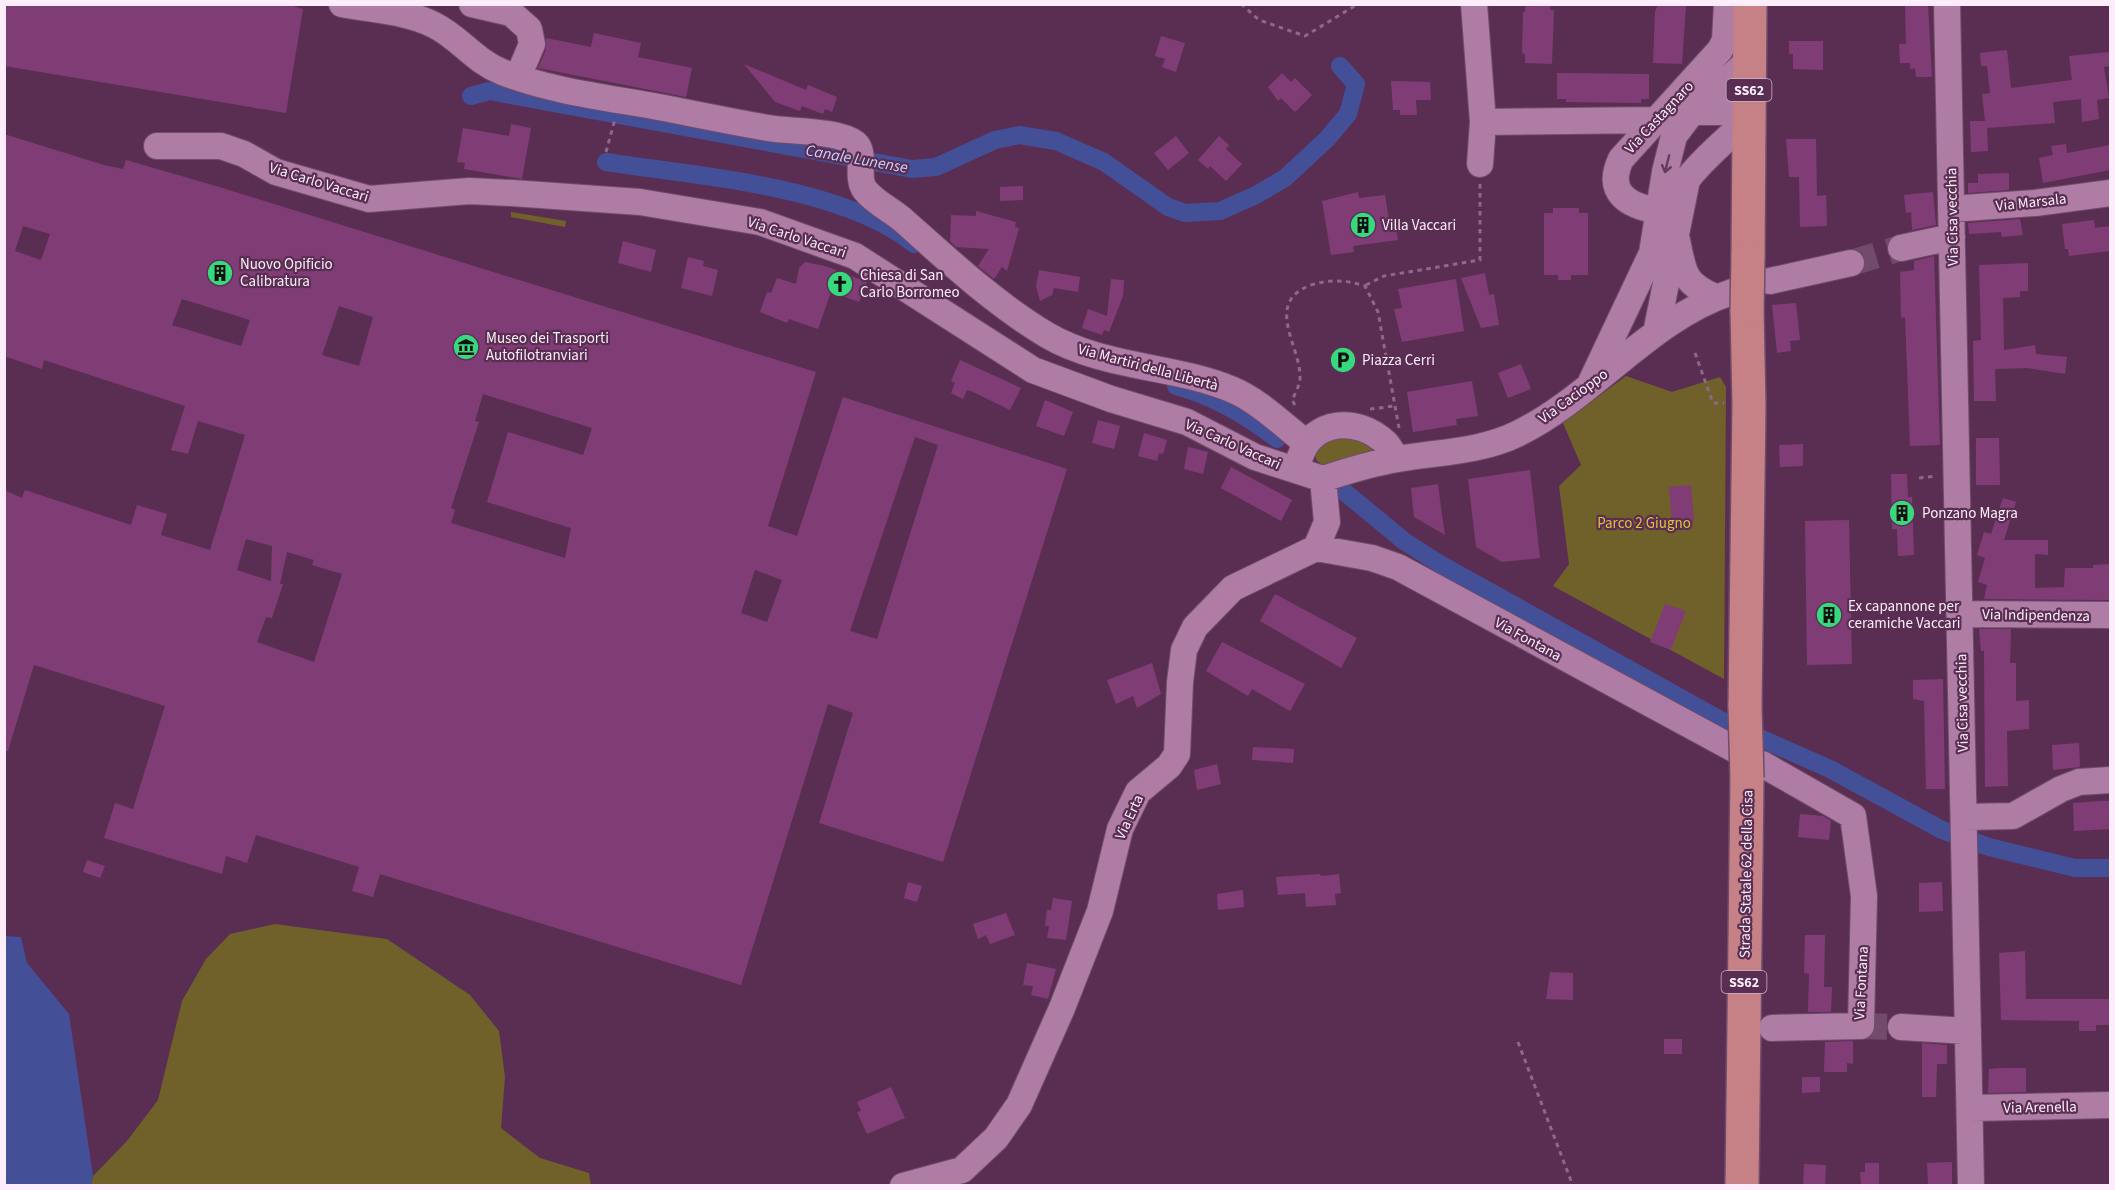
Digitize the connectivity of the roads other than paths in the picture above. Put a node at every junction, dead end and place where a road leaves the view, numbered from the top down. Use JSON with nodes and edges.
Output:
{"nodes":[{"id":1,"x":342,"y":4,"type":"edge"},
{"id":2,"x":472,"y":4,"type":"edge"},
{"id":3,"x":1474,"y":4,"type":"edge"},
{"id":4,"x":1727,"y":4,"type":"edge"},
{"id":5,"x":1750,"y":4,"type":"edge"},
{"id":6,"x":1947,"y":4,"type":"edge"},
{"id":7,"x":1749,"y":60,"type":"junction"},
{"id":8,"x":518,"y":77,"type":"junction"},
{"id":9,"x":1692,"y":112,"type":"junction"},
{"id":10,"x":1748,"y":119,"type":"junction"},
{"id":11,"x":1611,"y":120,"type":"junction"},
{"id":12,"x":1655,"y":120,"type":"junction"},
{"id":13,"x":1484,"y":122,"type":"junction"},
{"id":14,"x":157,"y":146,"type":"dead end"},
{"id":15,"x":1710,"y":158,"type":"junction"},
{"id":16,"x":1620,"y":159,"type":"junction"},
{"id":17,"x":1480,"y":164,"type":"road end"},
{"id":18,"x":1749,"y":176,"type":"junction"},
{"id":19,"x":2110,"y":194,"type":"edge"},
{"id":20,"x":1952,"y":209,"type":"junction"},
{"id":21,"x":1659,"y":211,"type":"junction"},
{"id":22,"x":1676,"y":233,"type":"junction"},
{"id":23,"x":1952,"y":237,"type":"junction"},
{"id":24,"x":1901,"y":248,"type":"tunnel mouth"},
{"id":25,"x":1851,"y":263,"type":"tunnel mouth"},
{"id":26,"x":1770,"y":281,"type":"dead end"},
{"id":27,"x":1731,"y":300,"type":"junction"},
{"id":28,"x":1628,"y":304,"type":"junction"},
{"id":29,"x":1656,"y":333,"type":"junction"},
{"id":30,"x":1589,"y":385,"type":"junction"},
{"id":31,"x":1305,"y":442,"type":"junction"},
{"id":32,"x":1396,"y":459,"type":"junction"},
{"id":33,"x":1295,"y":471,"type":"junction"},
{"id":34,"x":1323,"y":479,"type":"junction"},
{"id":35,"x":1316,"y":548,"type":"junction"},
{"id":36,"x":1961,"y":614,"type":"junction"},
{"id":37,"x":2110,"y":615,"type":"edge"},
{"id":38,"x":1734,"y":749,"type":"dead end"},
{"id":39,"x":1754,"y":771,"type":"junction"},
{"id":40,"x":2110,"y":780,"type":"edge"},
{"id":41,"x":1965,"y":824,"type":"junction"},
{"id":42,"x":1901,"y":1027,"type":"tunnel mouth"},
{"id":43,"x":1772,"y":1028,"type":"dead end"},
{"id":44,"x":1968,"y":1031,"type":"junction"},
{"id":45,"x":2110,"y":1105,"type":"edge"},
{"id":46,"x":1970,"y":1108,"type":"junction"},
{"id":47,"x":903,"y":1185,"type":"edge"},
{"id":48,"x":1742,"y":1185,"type":"edge"},
{"id":49,"x":1971,"y":1185,"type":"edge"}],
"edges":[{"from":1,"to":8,"type":"street"},
{"from":2,"to":8,"type":"street"},
{"from":3,"to":13,"type":"street"},
{"from":4,"to":12,"type":"street","name":"Via Castagnaro"},
{"from":5,"to":7,"type":"main road","number":"SS62"},
{"from":6,"to":20,"type":"street","name":"Via Cisa vecchia"},
{"from":7,"to":9,"type":"street"},
{"from":7,"to":10,"type":"main road","number":"SS62"},
{"from":8,"to":31,"type":"street","name":"Via Martiri della Libertà"},
{"from":9,"to":10,"type":"street"},
{"from":9,"to":21,"type":"street","one_way":true},
{"from":10,"to":15,"type":"street"},
{"from":10,"to":18,"type":"main road","number":"SS62"},
{"from":11,"to":12,"type":"street"},
{"from":11,"to":13,"type":"street"},
{"from":11,"to":16,"type":"street"},
{"from":12,"to":16,"type":"street","name":"Via Castagnaro"},
{"from":13,"to":17,"type":"street"},
{"from":14,"to":33,"type":"street","name":"Via Carlo Vaccari"},
{"from":15,"to":18,"type":"street"},
{"from":15,"to":22,"type":"street"},
{"from":16,"to":21,"type":"street","name":"Via Castagnaro"},
{"from":18,"to":27,"type":"main road","number":"SS62","bridge":true},
{"from":19,"to":20,"type":"street","name":"Via Marsala"},
{"from":20,"to":23,"type":"street","name":"Via Cisa vecchia"},
{"from":21,"to":28,"type":"street"},
{"from":22,"to":27,"type":"street"},
{"from":22,"to":29,"type":"street"},
{"from":23,"to":24,"type":"street"},
{"from":23,"to":36,"type":"street","name":"Via Cisa vecchia"},
{"from":25,"to":26,"type":"street"},
{"from":27,"to":29,"type":"street","name":"Via Cacioppo"},
{"from":27,"to":39,"type":"main road","number":"SS62","bridge":true},
{"from":28,"to":29,"type":"street"},
{"from":28,"to":30,"type":"street"},
{"from":29,"to":30,"type":"street","name":"Via Cacioppo"},
{"from":30,"to":32,"type":"street","name":"Via Cacioppo"},
{"from":31,"to":32,"type":"street"},
{"from":31,"to":33,"type":"street"},
{"from":32,"to":34,"type":"street"},
{"from":33,"to":34,"type":"street","name":"Via Carlo Vaccari"},
{"from":34,"to":35,"type":"street"},
{"from":35,"to":38,"type":"street","name":"Via Fontana"},
{"from":35,"to":47,"type":"street","name":"Via Erta"},
{"from":36,"to":37,"type":"street","name":"Via Indipendenza"},
{"from":36,"to":41,"type":"street","name":"Via Cisa vecchia"},
{"from":39,"to":43,"type":"street","name":"Via Fontana"},
{"from":39,"to":48,"type":"main road","name":"Strada Statale 62 della Cisa","number":"SS62"},
{"from":40,"to":41,"type":"street"},
{"from":41,"to":44,"type":"street","name":"Via Cisa vecchia"},
{"from":42,"to":44,"type":"street"},
{"from":44,"to":46,"type":"street","name":"Via Cisa vecchia"},
{"from":45,"to":46,"type":"street","name":"Via Arenella"},
{"from":46,"to":49,"type":"street","name":"Via Cisa vecchia"}]}
